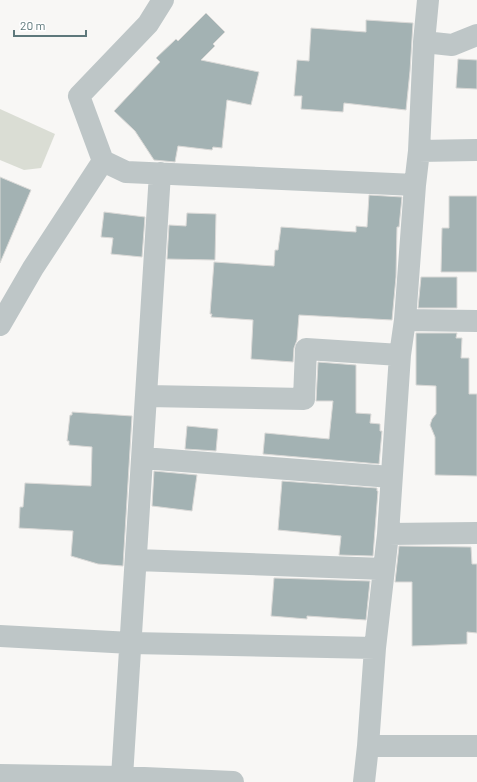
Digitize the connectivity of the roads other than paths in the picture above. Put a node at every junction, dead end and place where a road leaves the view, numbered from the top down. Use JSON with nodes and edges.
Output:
{"nodes":[{"id":1,"x":163,"y":0,"type":"edge"},
{"id":2,"x":428,"y":0,"type":"edge"},
{"id":3,"x":477,"y":35,"type":"edge"},
{"id":4,"x":424,"y":42,"type":"junction"},
{"id":5,"x":477,"y":150,"type":"edge"},
{"id":6,"x":419,"y":151,"type":"junction"},
{"id":7,"x":103,"y":161,"type":"junction"},
{"id":8,"x":160,"y":173,"type":"junction"},
{"id":9,"x":415,"y":186,"type":"junction"},
{"id":10,"x":405,"y":320,"type":"junction"},
{"id":11,"x":477,"y":321,"type":"edge"},
{"id":12,"x":0,"y":325,"type":"edge"},
{"id":13,"x":400,"y":355,"type":"junction"},
{"id":14,"x":147,"y":396,"type":"junction"},
{"id":15,"x":143,"y":458,"type":"junction"},
{"id":16,"x":391,"y":477,"type":"junction"},
{"id":17,"x":477,"y":533,"type":"edge"},
{"id":18,"x":388,"y":534,"type":"junction"},
{"id":19,"x":136,"y":560,"type":"junction"},
{"id":20,"x":384,"y":569,"type":"junction"},
{"id":21,"x":0,"y":636,"type":"edge"},
{"id":22,"x":131,"y":643,"type":"junction"},
{"id":23,"x":375,"y":648,"type":"junction"},
{"id":24,"x":368,"y":746,"type":"junction"},
{"id":25,"x":477,"y":746,"type":"edge"},
{"id":26,"x":0,"y":775,"type":"edge"},
{"id":27,"x":122,"y":777,"type":"junction"},
{"id":28,"x":233,"y":782,"type":"edge"},
{"id":29,"x":364,"y":782,"type":"edge"}],
"edges":[{"from":1,"to":7,"type":"street"},
{"from":2,"to":4,"type":"street"},
{"from":3,"to":4,"type":"street"},
{"from":4,"to":6,"type":"street"},
{"from":5,"to":6,"type":"street"},
{"from":6,"to":9,"type":"street"},
{"from":7,"to":8,"type":"street"},
{"from":7,"to":12,"type":"street"},
{"from":8,"to":9,"type":"street"},
{"from":8,"to":14,"type":"street"},
{"from":9,"to":10,"type":"street"},
{"from":10,"to":11,"type":"street"},
{"from":10,"to":13,"type":"street"},
{"from":13,"to":14,"type":"street"},
{"from":13,"to":16,"type":"street"},
{"from":14,"to":15,"type":"street"},
{"from":15,"to":16,"type":"street"},
{"from":15,"to":19,"type":"street"},
{"from":16,"to":18,"type":"street"},
{"from":17,"to":18,"type":"street"},
{"from":18,"to":20,"type":"street"},
{"from":19,"to":20,"type":"street"},
{"from":19,"to":22,"type":"street"},
{"from":20,"to":23,"type":"street"},
{"from":21,"to":22,"type":"street"},
{"from":22,"to":23,"type":"street"},
{"from":22,"to":27,"type":"street"},
{"from":23,"to":24,"type":"street"},
{"from":24,"to":25,"type":"street"},
{"from":24,"to":29,"type":"street"},
{"from":26,"to":27,"type":"street"},
{"from":27,"to":28,"type":"street"}]}
